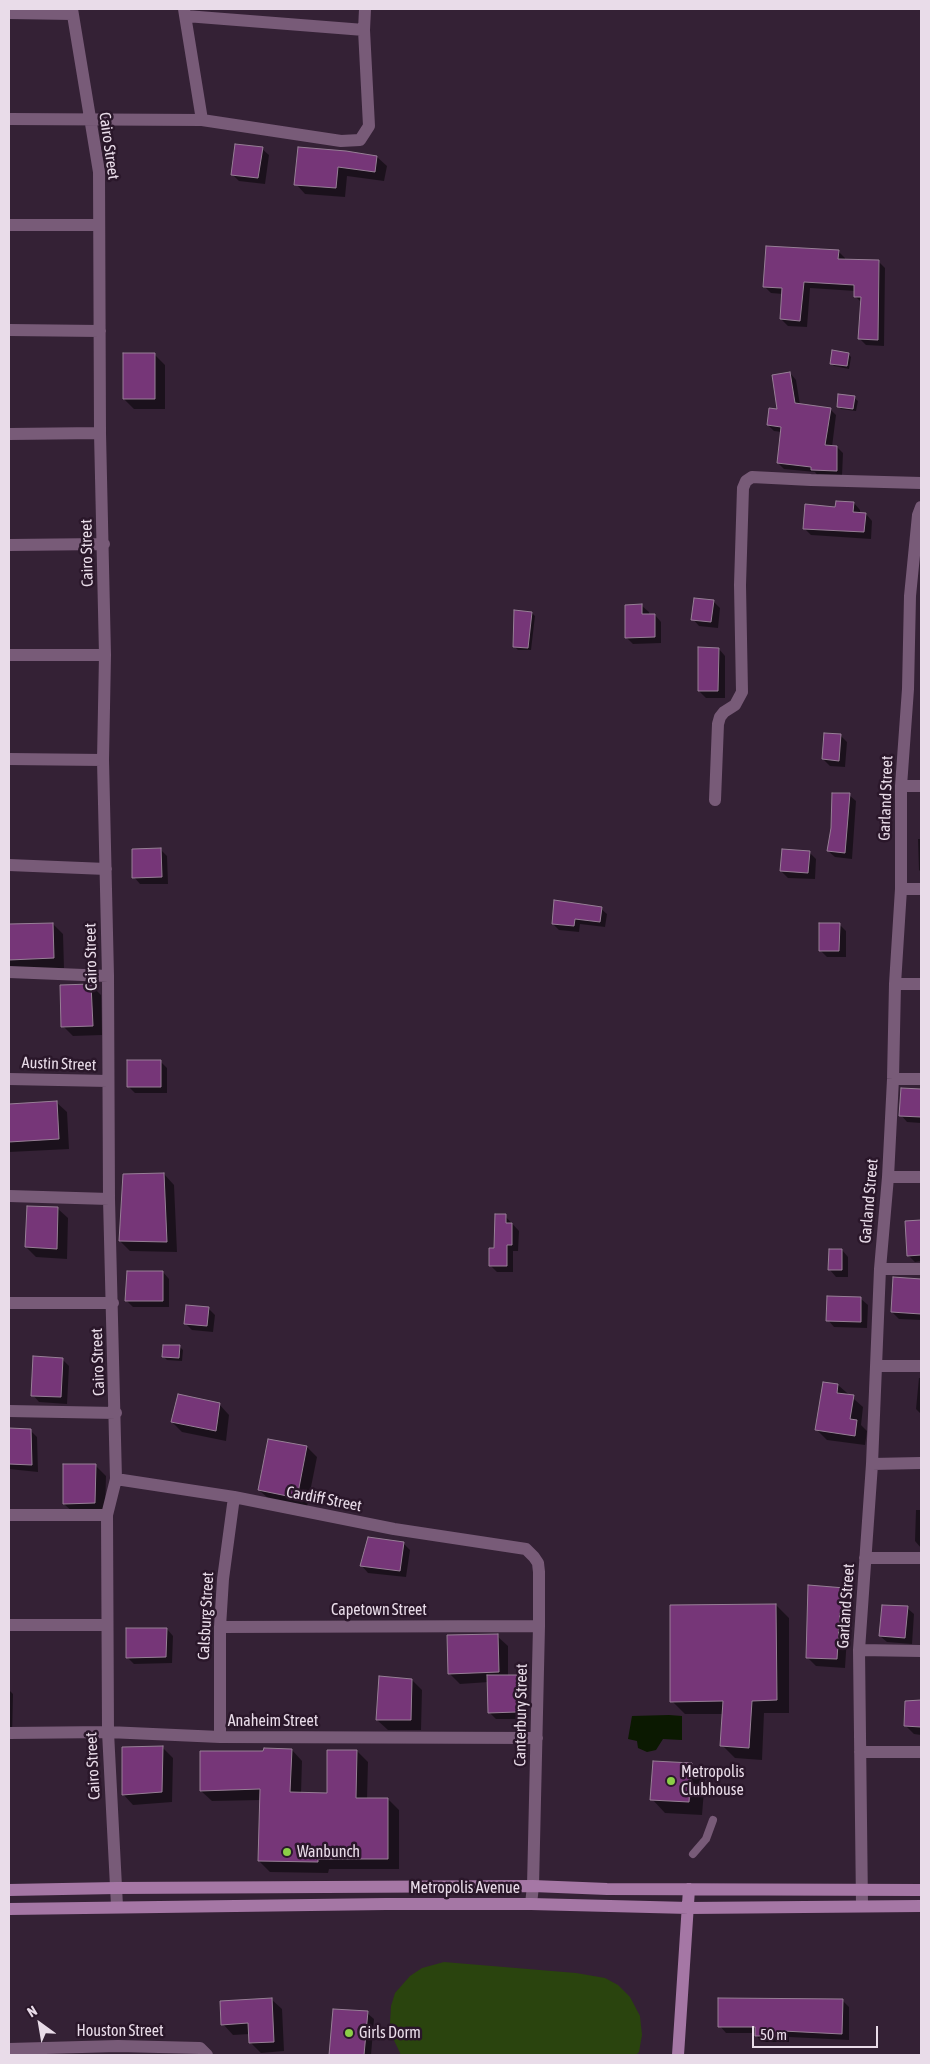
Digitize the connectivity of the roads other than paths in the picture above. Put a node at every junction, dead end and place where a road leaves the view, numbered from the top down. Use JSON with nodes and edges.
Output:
{"nodes":[{"id":1,"x":365,"y":9,"type":"edge"},
{"id":2,"x":72,"y":11,"type":"edge"},
{"id":3,"x":185,"y":12,"type":"edge"},
{"id":4,"x":9,"y":14,"type":"edge"},
{"id":5,"x":364,"y":30,"type":"junction"},
{"id":6,"x":9,"y":119,"type":"edge"},
{"id":7,"x":90,"y":120,"type":"junction"},
{"id":8,"x":202,"y":120,"type":"junction"},
{"id":9,"x":9,"y":225,"type":"edge"},
{"id":10,"x":99,"y":225,"type":"junction"},
{"id":11,"x":9,"y":330,"type":"edge"},
{"id":12,"x":100,"y":331,"type":"junction"},
{"id":13,"x":100,"y":433,"type":"junction"},
{"id":14,"x":9,"y":434,"type":"edge"},
{"id":15,"x":921,"y":483,"type":"edge"},
{"id":16,"x":920,"y":511,"type":"edge"},
{"id":17,"x":104,"y":544,"type":"junction"},
{"id":18,"x":9,"y":545,"type":"edge"},
{"id":19,"x":916,"y":596,"type":"edge"},
{"id":20,"x":9,"y":655,"type":"edge"},
{"id":21,"x":105,"y":655,"type":"junction"},
{"id":22,"x":908,"y":689,"type":"junction"},
{"id":23,"x":921,"y":689,"type":"edge"},
{"id":24,"x":9,"y":759,"type":"edge"},
{"id":25,"x":103,"y":760,"type":"junction"},
{"id":26,"x":901,"y":786,"type":"junction"},
{"id":27,"x":921,"y":786,"type":"edge"},
{"id":28,"x":715,"y":800,"type":"dead end"},
{"id":29,"x":9,"y":865,"type":"edge"},
{"id":30,"x":106,"y":869,"type":"junction"},
{"id":31,"x":901,"y":889,"type":"junction"},
{"id":32,"x":921,"y":889,"type":"edge"},
{"id":33,"x":9,"y":972,"type":"edge"},
{"id":34,"x":108,"y":976,"type":"junction"},
{"id":35,"x":895,"y":984,"type":"junction"},
{"id":36,"x":921,"y":984,"type":"edge"},
{"id":37,"x":9,"y":1079,"type":"edge"},
{"id":38,"x":893,"y":1079,"type":"junction"},
{"id":39,"x":921,"y":1079,"type":"edge"},
{"id":40,"x":108,"y":1082,"type":"junction"},
{"id":41,"x":921,"y":1177,"type":"edge"},
{"id":42,"x":888,"y":1178,"type":"junction"},
{"id":43,"x":9,"y":1196,"type":"edge"},
{"id":44,"x":109,"y":1199,"type":"junction"},
{"id":45,"x":921,"y":1269,"type":"edge"},
{"id":46,"x":880,"y":1270,"type":"junction"},
{"id":47,"x":9,"y":1302,"type":"edge"},
{"id":48,"x":113,"y":1303,"type":"junction"},
{"id":49,"x":877,"y":1366,"type":"junction"},
{"id":50,"x":921,"y":1366,"type":"edge"},
{"id":51,"x":9,"y":1411,"type":"edge"},
{"id":52,"x":116,"y":1413,"type":"junction"},
{"id":53,"x":921,"y":1463,"type":"edge"},
{"id":54,"x":872,"y":1464,"type":"junction"},
{"id":55,"x":116,"y":1479,"type":"junction"},
{"id":56,"x":234,"y":1497,"type":"junction"},
{"id":57,"x":9,"y":1515,"type":"edge"},
{"id":58,"x":107,"y":1515,"type":"junction"},
{"id":59,"x":526,"y":1549,"type":"joint"},
{"id":60,"x":865,"y":1558,"type":"junction"},
{"id":61,"x":921,"y":1558,"type":"edge"},
{"id":62,"x":9,"y":1625,"type":"edge"},
{"id":63,"x":107,"y":1625,"type":"junction"},
{"id":64,"x":539,"y":1626,"type":"junction"},
{"id":65,"x":220,"y":1628,"type":"junction"},
{"id":66,"x":859,"y":1650,"type":"junction"},
{"id":67,"x":921,"y":1651,"type":"edge"},
{"id":68,"x":108,"y":1732,"type":"junction"},
{"id":69,"x":9,"y":1733,"type":"edge"},
{"id":70,"x":220,"y":1737,"type":"junction"},
{"id":71,"x":537,"y":1738,"type":"junction"},
{"id":72,"x":860,"y":1752,"type":"junction"},
{"id":73,"x":921,"y":1752,"type":"edge"},
{"id":74,"x":713,"y":1820,"type":"dead end"},
{"id":75,"x":693,"y":1854,"type":"dead end"},
{"id":76,"x":533,"y":1886,"type":"junction"},
{"id":77,"x":116,"y":1888,"type":"junction"},
{"id":78,"x":689,"y":1889,"type":"junction"},
{"id":79,"x":9,"y":1890,"type":"edge"},
{"id":80,"x":921,"y":1890,"type":"edge"},
{"id":81,"x":862,"y":1891,"type":"junction"},
{"id":82,"x":531,"y":1904,"type":"junction"},
{"id":83,"x":117,"y":1906,"type":"junction"},
{"id":84,"x":862,"y":1906,"type":"junction"},
{"id":85,"x":921,"y":1906,"type":"edge"},
{"id":86,"x":689,"y":1908,"type":"junction"},
{"id":87,"x":9,"y":1909,"type":"edge"},
{"id":88,"x":16,"y":2051,"type":"edge"},
{"id":89,"x":118,"y":2051,"type":"edge"},
{"id":90,"x":204,"y":2051,"type":"edge"},
{"id":91,"x":678,"y":2055,"type":"edge"}],
"edges":[{"from":1,"to":5,"type":"street"},
{"from":2,"to":4,"type":"street"},
{"from":2,"to":7,"type":"street","name":"Cairo Street"},
{"from":3,"to":5,"type":"street"},
{"from":3,"to":8,"type":"street"},
{"from":5,"to":8,"type":"street"},
{"from":6,"to":7,"type":"street"},
{"from":7,"to":8,"type":"street"},
{"from":7,"to":10,"type":"street","name":"Cairo Street"},
{"from":9,"to":10,"type":"street"},
{"from":10,"to":12,"type":"street","name":"Cairo Street"},
{"from":11,"to":12,"type":"street"},
{"from":12,"to":13,"type":"street","name":"Cairo Street"},
{"from":13,"to":14,"type":"street"},
{"from":13,"to":17,"type":"street","name":"Cairo Street"},
{"from":15,"to":28,"type":"street"},
{"from":16,"to":19,"type":"street","name":"Garland Street"},
{"from":17,"to":18,"type":"street"},
{"from":17,"to":21,"type":"street","name":"Cairo Street"},
{"from":19,"to":22,"type":"street","name":"Garland Street"},
{"from":20,"to":21,"type":"street"},
{"from":21,"to":25,"type":"street","name":"Cairo Street"},
{"from":22,"to":23,"type":"street"},
{"from":22,"to":26,"type":"street","name":"Garland Street"},
{"from":24,"to":25,"type":"street"},
{"from":25,"to":30,"type":"street","name":"Cairo Street"},
{"from":26,"to":27,"type":"street"},
{"from":26,"to":31,"type":"street","name":"Garland Street"},
{"from":29,"to":30,"type":"street"},
{"from":30,"to":34,"type":"street","name":"Cairo Street"},
{"from":31,"to":32,"type":"street"},
{"from":31,"to":35,"type":"street","name":"Garland Street"},
{"from":33,"to":34,"type":"street"},
{"from":34,"to":40,"type":"street","name":"Cairo Street"},
{"from":35,"to":36,"type":"street"},
{"from":35,"to":38,"type":"street","name":"Garland Street"},
{"from":37,"to":40,"type":"street","name":"Austin Street"},
{"from":38,"to":39,"type":"street"},
{"from":38,"to":42,"type":"street","name":"Garland Street"},
{"from":40,"to":44,"type":"street","name":"Cairo Street"},
{"from":41,"to":42,"type":"street"},
{"from":42,"to":46,"type":"street","name":"Garland Street"},
{"from":43,"to":44,"type":"street"},
{"from":44,"to":48,"type":"street","name":"Cairo Street"},
{"from":45,"to":46,"type":"street"},
{"from":46,"to":49,"type":"street","name":"Garland Street"},
{"from":47,"to":48,"type":"street"},
{"from":48,"to":52,"type":"street","name":"Cairo Street"},
{"from":49,"to":50,"type":"street"},
{"from":49,"to":54,"type":"street","name":"Garland Street"},
{"from":51,"to":52,"type":"street"},
{"from":52,"to":55,"type":"street","name":"Cairo Street"},
{"from":53,"to":54,"type":"street"},
{"from":54,"to":60,"type":"street","name":"Garland Street"},
{"from":55,"to":56,"type":"street","name":"Cardiff Street"},
{"from":55,"to":58,"type":"street","name":"Cairo Street"},
{"from":56,"to":59,"type":"street","name":"Cardiff Street"},
{"from":56,"to":65,"type":"street","name":"Calsburg Street"},
{"from":57,"to":58,"type":"street"},
{"from":58,"to":63,"type":"street","name":"Cairo Street"},
{"from":59,"to":64,"type":"street","name":"Canterbury Street"},
{"from":60,"to":61,"type":"street"},
{"from":60,"to":66,"type":"street","name":"Garland Street"},
{"from":62,"to":63,"type":"street"},
{"from":63,"to":68,"type":"street","name":"Cairo Street"},
{"from":64,"to":65,"type":"street","name":"Capetown Street"},
{"from":64,"to":71,"type":"street","name":"Canterbury Street"},
{"from":65,"to":70,"type":"street","name":"Calsburg Street"},
{"from":66,"to":67,"type":"street"},
{"from":66,"to":72,"type":"street","name":"Garland Street"},
{"from":68,"to":69,"type":"street","name":"Anaheim Street"},
{"from":68,"to":70,"type":"street","name":"Anaheim Street"},
{"from":68,"to":77,"type":"street","name":"Cairo Street"},
{"from":70,"to":71,"type":"street","name":"Anaheim Street"},
{"from":71,"to":76,"type":"street","name":"Canterbury Street"},
{"from":72,"to":73,"type":"street"},
{"from":72,"to":81,"type":"street","name":"Garland Street"},
{"from":74,"to":75,"type":"lane"},
{"from":76,"to":77,"type":"main road","name":"Metropolis Avenue"},
{"from":76,"to":78,"type":"main road","name":"Metropolis Avenue"},
{"from":76,"to":82,"type":"street","name":"Canterbury Street"},
{"from":77,"to":79,"type":"main road","name":"Metropolis Avenue"},
{"from":77,"to":83,"type":"street","name":"Cairo Street"},
{"from":78,"to":81,"type":"main road","name":"Metropolis Avenue"},
{"from":78,"to":86,"type":"main road"},
{"from":80,"to":81,"type":"main road","name":"Metropolis Avenue"},
{"from":81,"to":84,"type":"street","name":"Garland Street"},
{"from":82,"to":83,"type":"main road","name":"Metropolis Avenue"},
{"from":82,"to":86,"type":"main road","name":"Metropolis Avenue"},
{"from":83,"to":87,"type":"main road","name":"Metropolis Avenue"},
{"from":84,"to":85,"type":"main road","name":"Metropolis Avenue"},
{"from":84,"to":86,"type":"main road","name":"Metropolis Avenue"},
{"from":86,"to":91,"type":"main road"},
{"from":88,"to":89,"type":"street","name":"Houston Street"},
{"from":89,"to":90,"type":"street","name":"Houston Street"}]}
